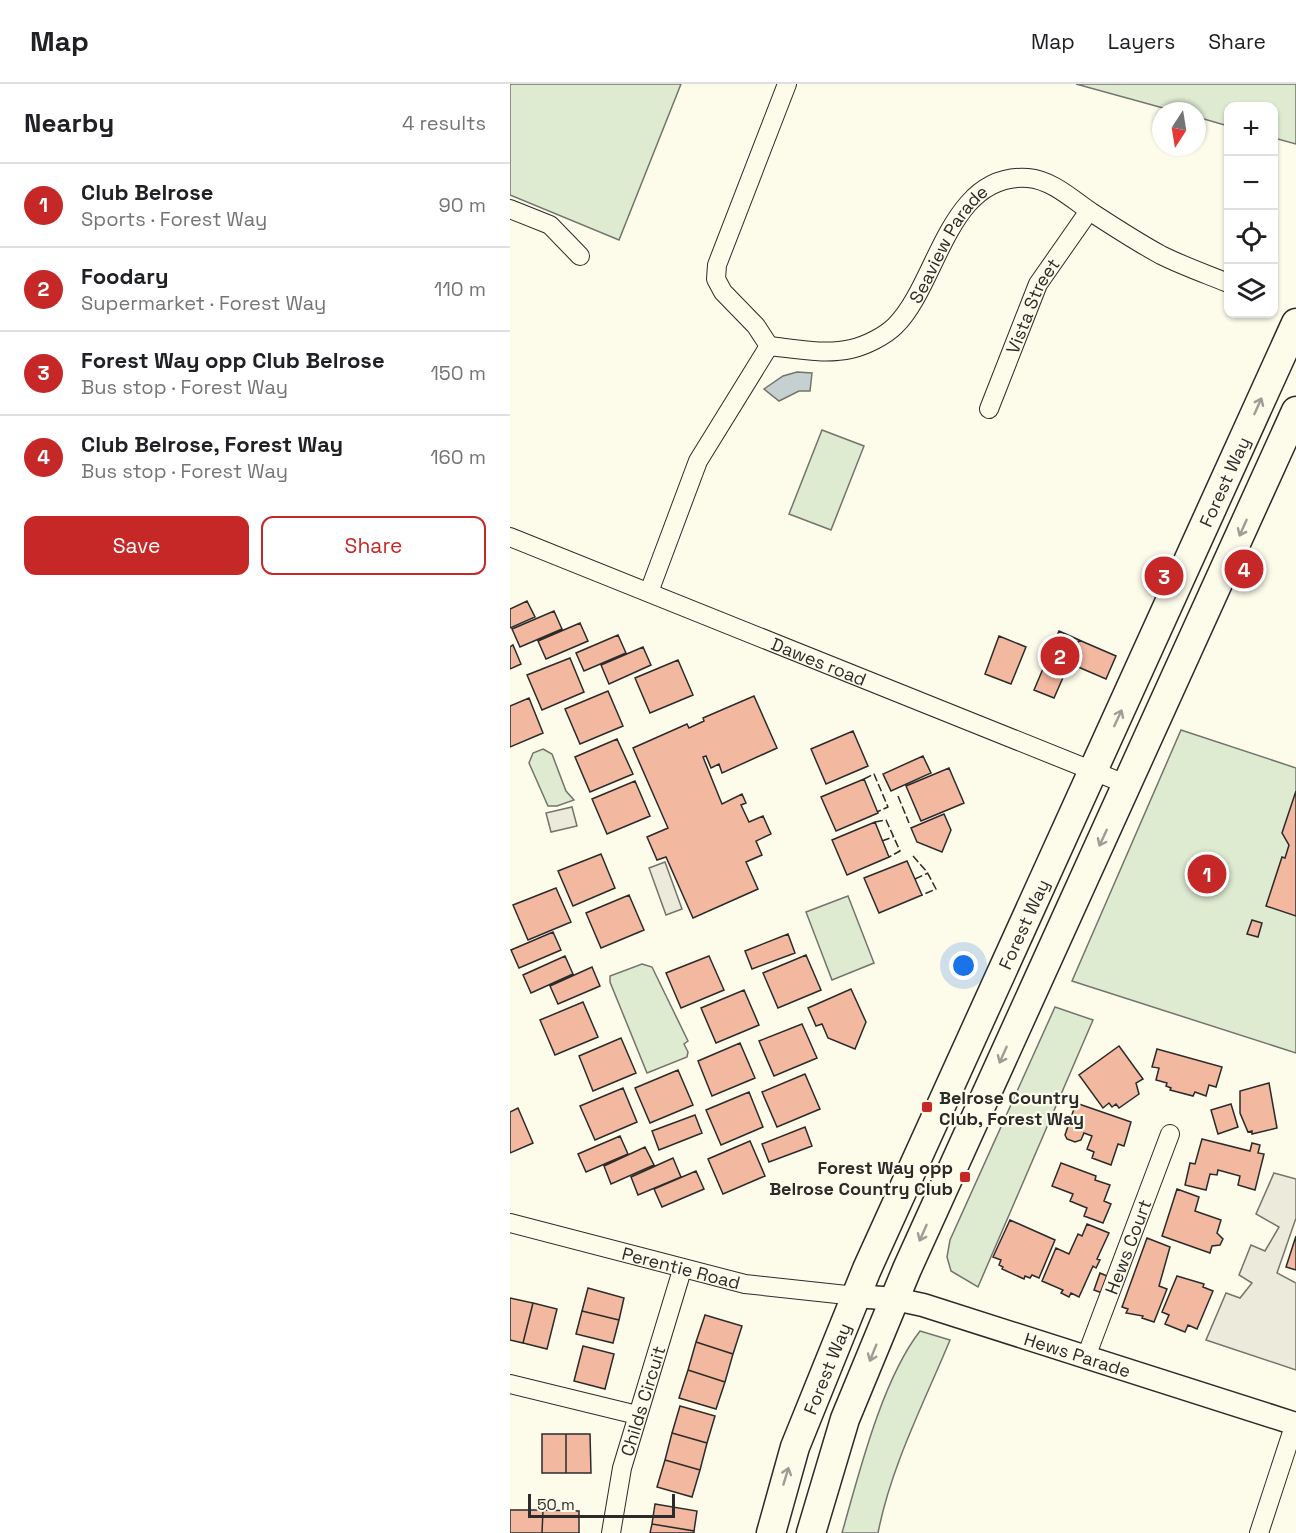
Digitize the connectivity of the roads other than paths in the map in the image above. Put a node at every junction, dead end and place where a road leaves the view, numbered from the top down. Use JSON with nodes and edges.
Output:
{"nodes":[{"id":1,"x":787,"y":84,"type":"edge"},
{"id":2,"x":510,"y":209,"type":"edge"},
{"id":3,"x":1089,"y":211,"type":"junction"},
{"id":4,"x":580,"y":256,"type":"dead end"},
{"id":5,"x":1224,"y":281,"type":"edge"},
{"id":6,"x":1296,"y":323,"type":"edge"},
{"id":7,"x":769,"y":346,"type":"junction"},
{"id":8,"x":989,"y":409,"type":"dead end"},
{"id":9,"x":1296,"y":411,"type":"edge"},
{"id":10,"x":510,"y":537,"type":"edge"},
{"id":11,"x":649,"y":592,"type":"junction"},
{"id":12,"x":1093,"y":771,"type":"junction"},
{"id":13,"x":1128,"y":785,"type":"junction"},
{"id":14,"x":1170,"y":1134,"type":"dead end"},
{"id":15,"x":510,"y":1223,"type":"edge"},
{"id":16,"x":682,"y":1270,"type":"junction"},
{"id":17,"x":856,"y":1296,"type":"junction"},
{"id":18,"x":895,"y":1299,"type":"junction"},
{"id":19,"x":1086,"y":1357,"type":"junction"},
{"id":20,"x":510,"y":1384,"type":"edge"},
{"id":21,"x":637,"y":1415,"type":"junction"},
{"id":22,"x":1296,"y":1424,"type":"edge"},
{"id":23,"x":611,"y":1533,"type":"edge"},
{"id":24,"x":771,"y":1533,"type":"edge"},
{"id":25,"x":811,"y":1533,"type":"edge"},
{"id":26,"x":1259,"y":1533,"type":"edge"}],
"edges":[{"from":1,"to":7,"type":"street"},
{"from":2,"to":4,"type":"street"},
{"from":3,"to":5,"type":"street","name":"Seaview Parade"},
{"from":3,"to":7,"type":"street","name":"Seaview Parade"},
{"from":3,"to":8,"type":"street","name":"Vista Street"},
{"from":12,"to":6,"type":"main road","name":"Forest Way","one_way":true},
{"from":7,"to":11,"type":"street"},
{"from":9,"to":13,"type":"main road","name":"Forest Way","one_way":true},
{"from":10,"to":11,"type":"street","name":"Dawes road"},
{"from":11,"to":12,"type":"street","name":"Dawes road"},
{"from":12,"to":13,"type":"street","name":"Dawes road"},
{"from":12,"to":17,"type":"main road","name":"Forest Way"},
{"from":13,"to":18,"type":"main road","name":"Forest Way","one_way":true},
{"from":14,"to":19,"type":"street","name":"Hews Court"},
{"from":15,"to":16,"type":"street","name":"Perentie Road"},
{"from":16,"to":17,"type":"street","name":"Perentie Road"},
{"from":16,"to":21,"type":"street","name":"Childs Circuit"},
{"from":17,"to":18,"type":"street","name":"Hews Parade"},
{"from":24,"to":17,"type":"main road","name":"Forest Way","one_way":true},
{"from":18,"to":19,"type":"street","name":"Hews Parade"},
{"from":18,"to":25,"type":"main road","name":"Forest Way","one_way":true},
{"from":19,"to":22,"type":"street","name":"Hews Parade"},
{"from":20,"to":21,"type":"street"},
{"from":21,"to":23,"type":"street","name":"Childs Circuit"},
{"from":22,"to":26,"type":"street"}]}
